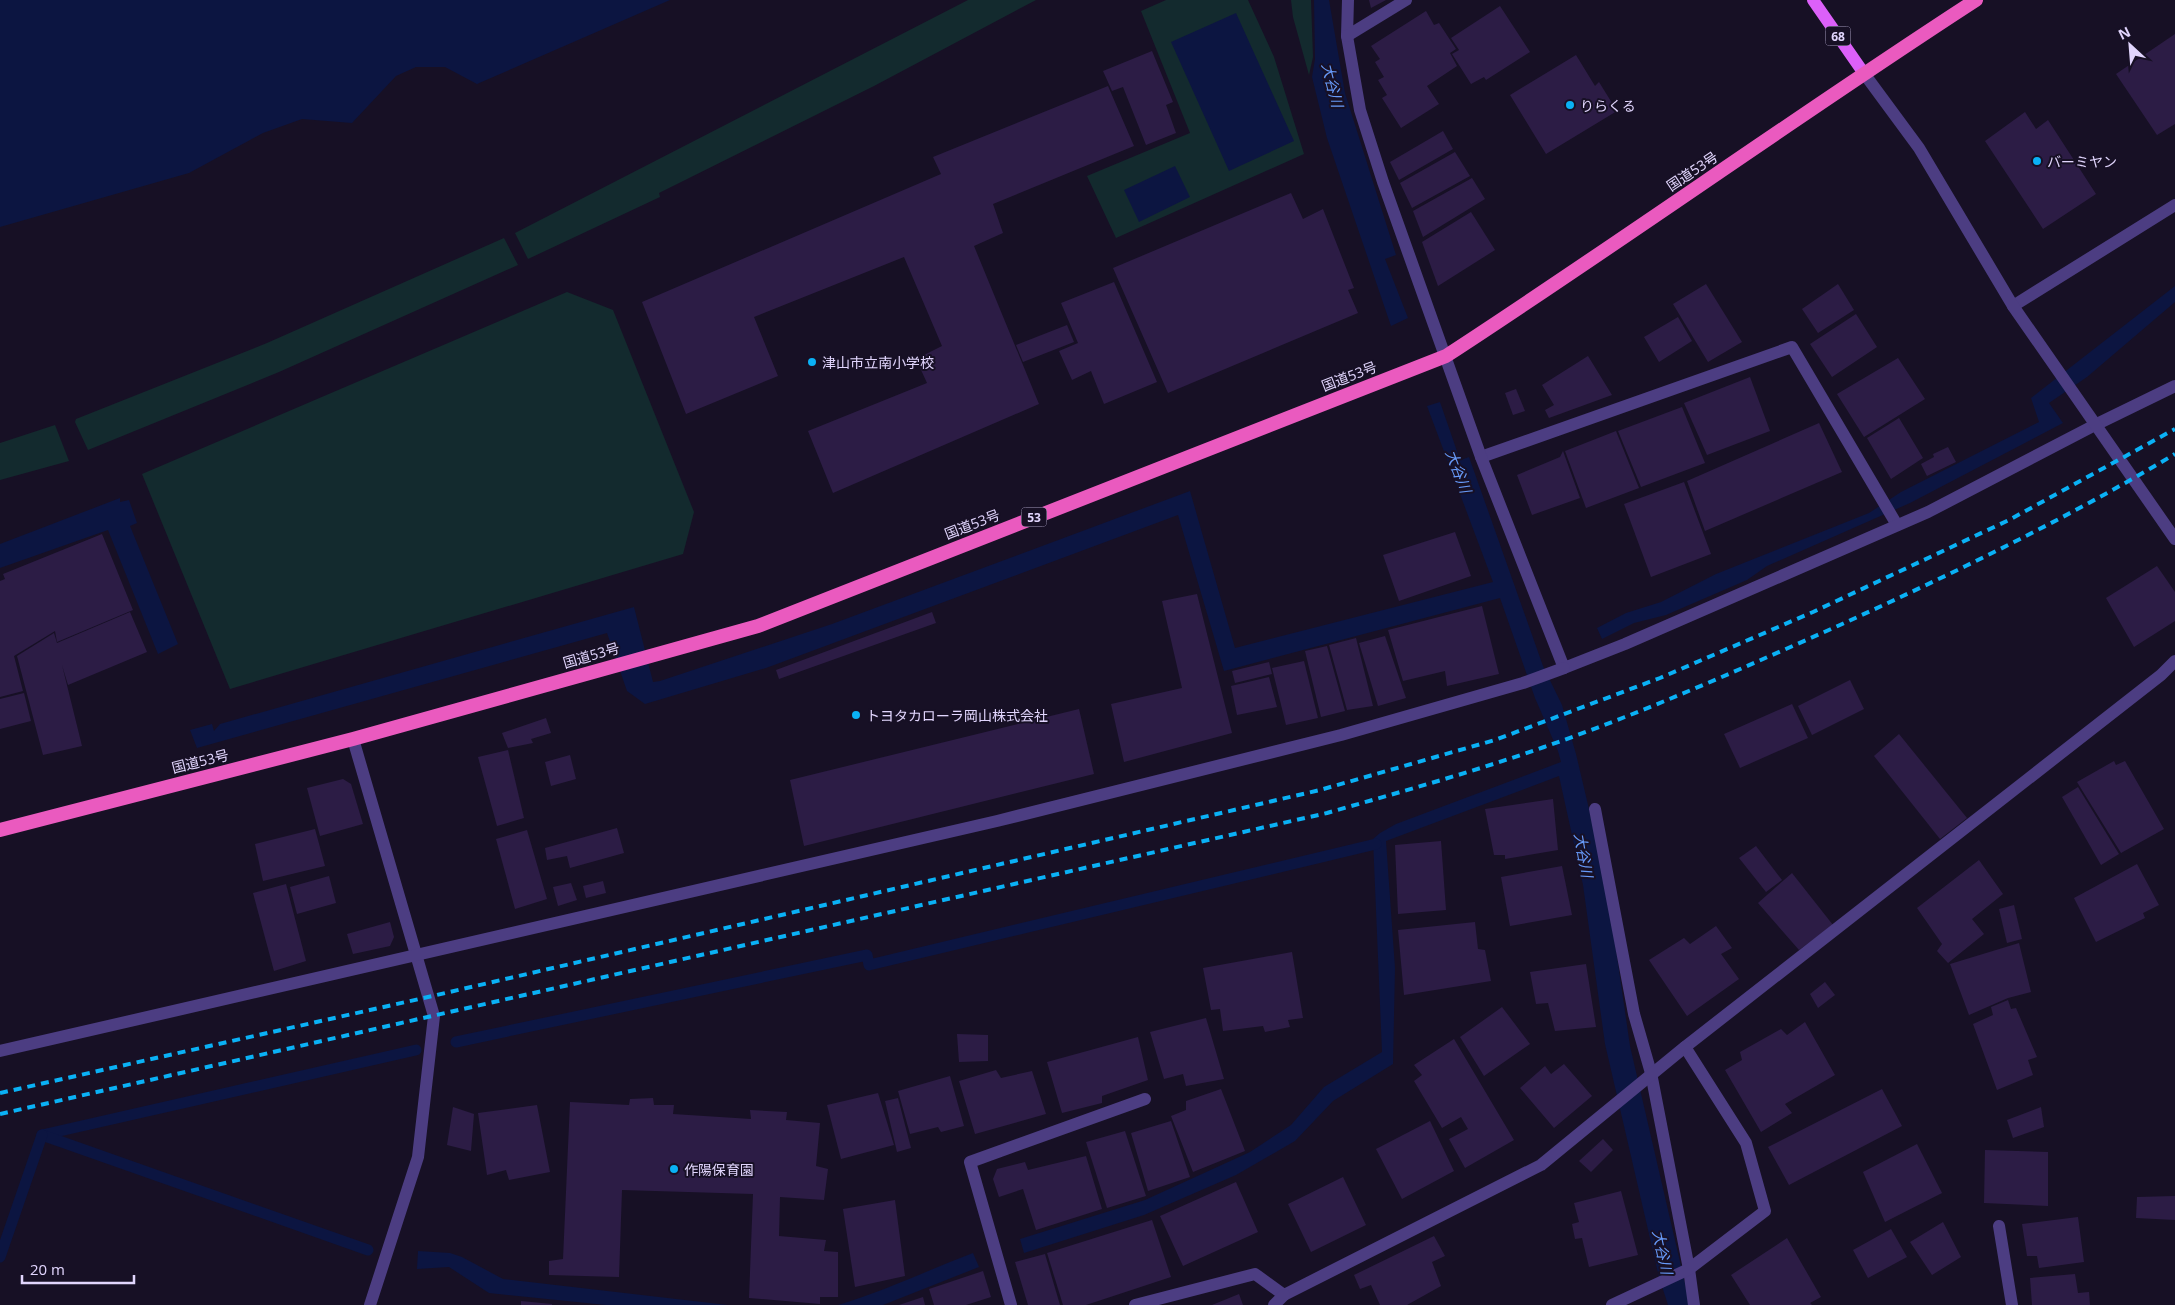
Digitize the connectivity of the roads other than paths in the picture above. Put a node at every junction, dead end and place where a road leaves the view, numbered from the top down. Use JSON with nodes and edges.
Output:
{"nodes":[{"id":1,"x":1348,"y":0,"type":"edge"},
{"id":2,"x":1406,"y":0,"type":"edge"},
{"id":3,"x":1812,"y":0,"type":"edge"},
{"id":4,"x":1976,"y":0,"type":"edge"},
{"id":5,"x":1347,"y":36,"type":"junction"},
{"id":6,"x":1864,"y":72,"type":"junction"},
{"id":7,"x":2175,"y":205,"type":"edge"},
{"id":8,"x":2014,"y":306,"type":"junction"},
{"id":9,"x":1446,"y":356,"type":"junction"},
{"id":10,"x":2175,"y":386,"type":"edge"},
{"id":11,"x":2095,"y":425,"type":"junction"},
{"id":12,"x":1481,"y":457,"type":"junction"},
{"id":13,"x":1897,"y":526,"type":"junction"},
{"id":14,"x":2175,"y":539,"type":"edge"},
{"id":15,"x":2175,"y":661,"type":"edge"},
{"id":16,"x":1559,"y":670,"type":"junction"},
{"id":17,"x":353,"y":739,"type":"junction"},
{"id":18,"x":1595,"y":810,"type":"dead end"},
{"id":19,"x":0,"y":830,"type":"edge"},
{"id":20,"x":416,"y":955,"type":"junction"},
{"id":21,"x":1685,"y":1046,"type":"junction"},
{"id":22,"x":0,"y":1051,"type":"edge"},
{"id":23,"x":1651,"y":1073,"type":"junction"},
{"id":24,"x":1144,"y":1100,"type":"dead end"},
{"id":25,"x":1999,"y":1226,"type":"dead end"},
{"id":26,"x":1687,"y":1271,"type":"junction"},
{"id":27,"x":1284,"y":1295,"type":"junction"},
{"id":28,"x":370,"y":1305,"type":"edge"},
{"id":29,"x":1011,"y":1305,"type":"edge"},
{"id":30,"x":1135,"y":1305,"type":"edge"},
{"id":31,"x":1274,"y":1305,"type":"edge"},
{"id":32,"x":1612,"y":1305,"type":"edge"},
{"id":33,"x":1694,"y":1305,"type":"edge"},
{"id":34,"x":2012,"y":1305,"type":"edge"}],
"edges":[{"from":1,"to":5,"type":"street"},
{"from":2,"to":5,"type":"street"},
{"from":3,"to":6,"type":"main road","number":"68"},
{"from":4,"to":6,"type":"highway","name":"国道53号","number":"53"},
{"from":5,"to":9,"type":"street"},
{"from":6,"to":8,"type":"street"},
{"from":6,"to":9,"type":"highway","name":"国道53号","number":"53"},
{"from":7,"to":8,"type":"street"},
{"from":8,"to":11,"type":"street"},
{"from":9,"to":12,"type":"street"},
{"from":9,"to":17,"type":"highway","name":"国道53号","number":"53"},
{"from":10,"to":11,"type":"street"},
{"from":11,"to":13,"type":"street"},
{"from":11,"to":14,"type":"street"},
{"from":12,"to":13,"type":"street"},
{"from":12,"to":16,"type":"street"},
{"from":13,"to":16,"type":"street"},
{"from":15,"to":21,"type":"street"},
{"from":16,"to":20,"type":"street"},
{"from":17,"to":19,"type":"highway","name":"国道53号","number":"53"},
{"from":17,"to":20,"type":"street"},
{"from":18,"to":23,"type":"street"},
{"from":20,"to":22,"type":"street"},
{"from":20,"to":28,"type":"street"},
{"from":21,"to":23,"type":"street"},
{"from":21,"to":26,"type":"street"},
{"from":23,"to":26,"type":"street"},
{"from":23,"to":27,"type":"street"},
{"from":24,"to":29,"type":"street"},
{"from":25,"to":34,"type":"street"},
{"from":26,"to":32,"type":"street"},
{"from":26,"to":33,"type":"street"},
{"from":27,"to":30,"type":"street"},
{"from":27,"to":31,"type":"street"}]}
